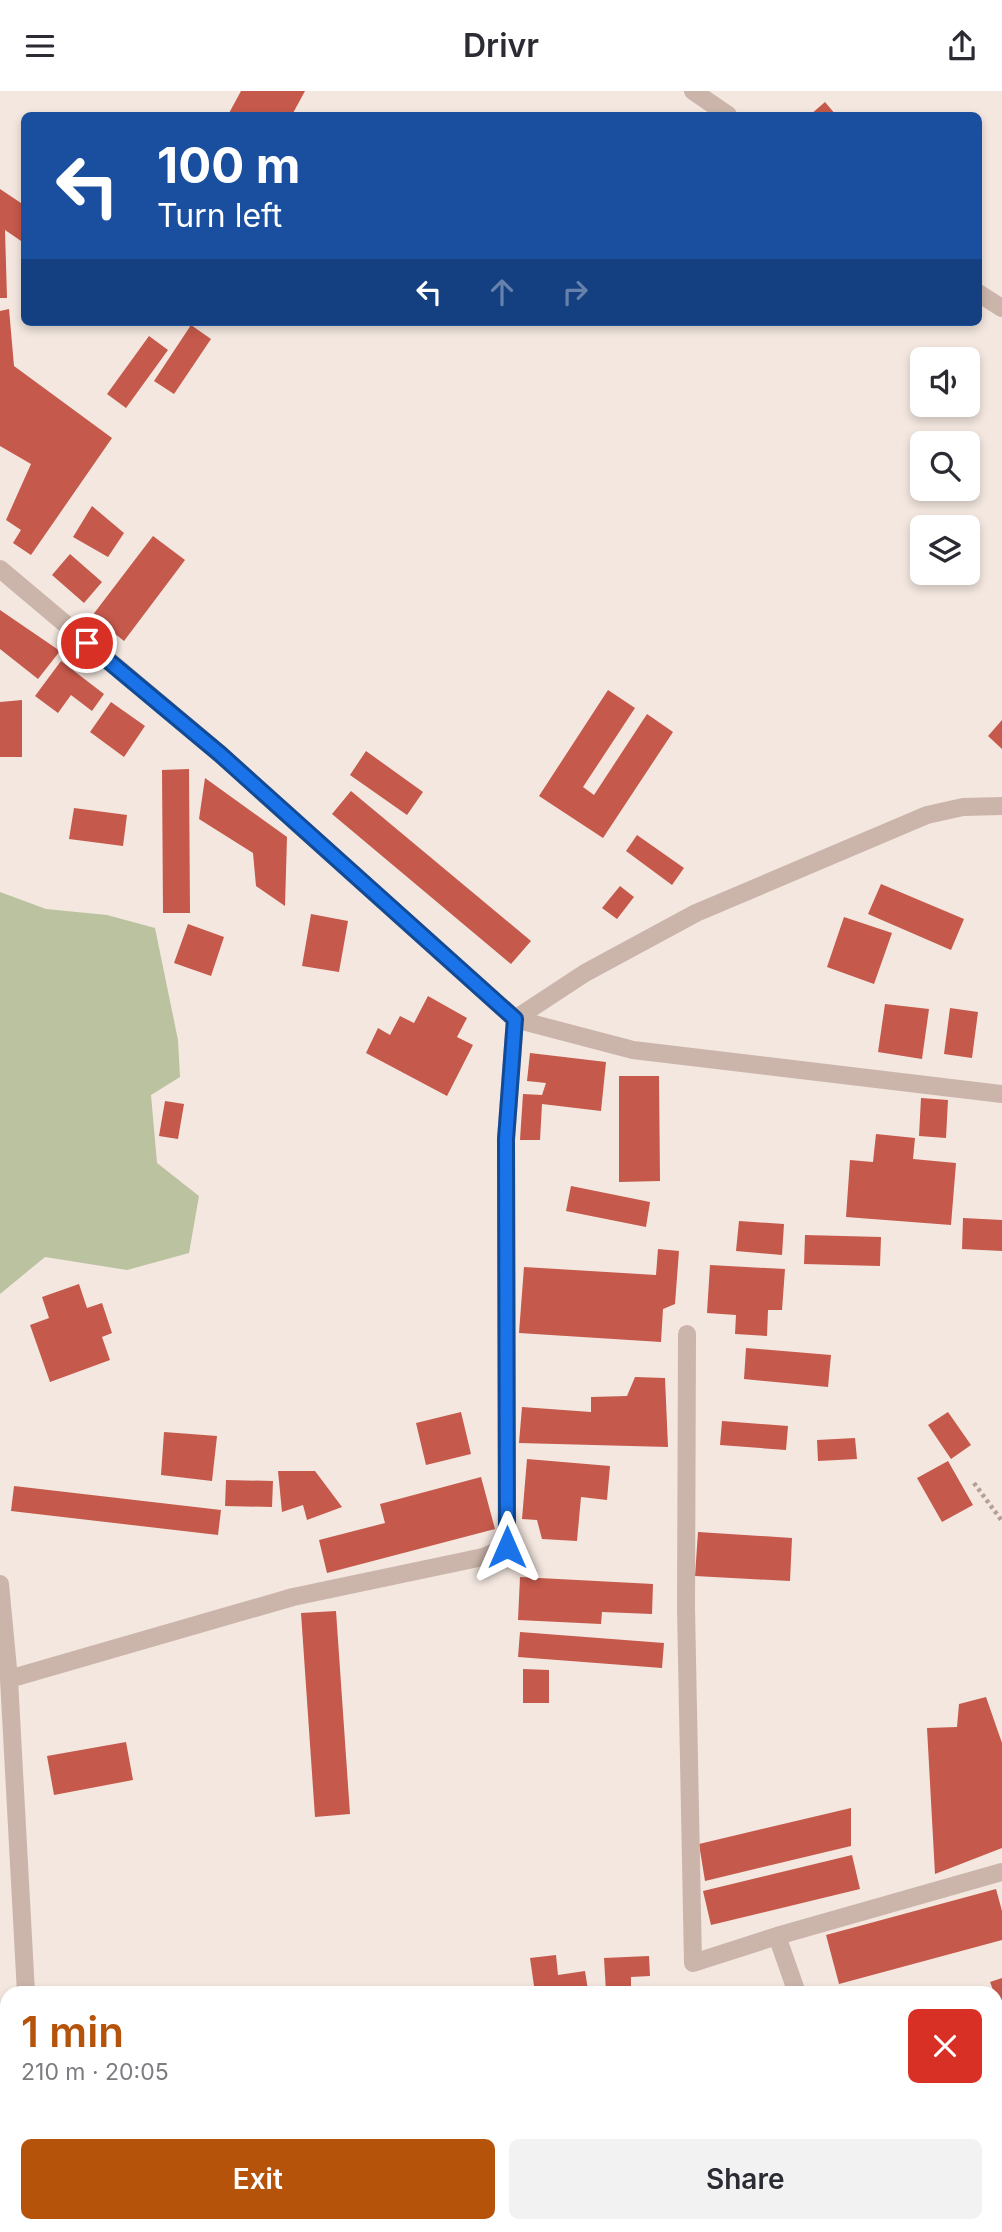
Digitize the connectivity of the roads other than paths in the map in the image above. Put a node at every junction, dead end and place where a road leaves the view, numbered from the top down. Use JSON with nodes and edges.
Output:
{"nodes":[{"id":1,"x":693,"y":91,"type":"edge"},
{"id":2,"x":724,"y":112,"type":"edge"},
{"id":3,"x":982,"y":296,"type":"edge"},
{"id":4,"x":1002,"y":309,"type":"edge"},
{"id":5,"x":0,"y":569,"type":"edge"},
{"id":6,"x":1002,"y":806,"type":"edge"},
{"id":7,"x":515,"y":1019,"type":"junction"},
{"id":8,"x":1002,"y":1094,"type":"edge"},
{"id":9,"x":687,"y":1334,"type":"dead end"},
{"id":10,"x":0,"y":1584,"type":"edge"},
{"id":11,"x":9,"y":1679,"type":"junction"},
{"id":12,"x":1002,"y":1872,"type":"edge"},
{"id":13,"x":777,"y":1936,"type":"junction"},
{"id":14,"x":26,"y":1986,"type":"edge"},
{"id":15,"x":795,"y":1986,"type":"edge"}],
"edges":[{"from":1,"to":2,"type":"street"},
{"from":3,"to":4,"type":"street"},
{"from":5,"to":7,"type":"street"},
{"from":6,"to":7,"type":"street"},
{"from":7,"to":8,"type":"street"},
{"from":7,"to":11,"type":"street"},
{"from":9,"to":13,"type":"street"},
{"from":10,"to":11,"type":"street"},
{"from":11,"to":14,"type":"street"},
{"from":12,"to":13,"type":"street"},
{"from":13,"to":15,"type":"street"}]}
